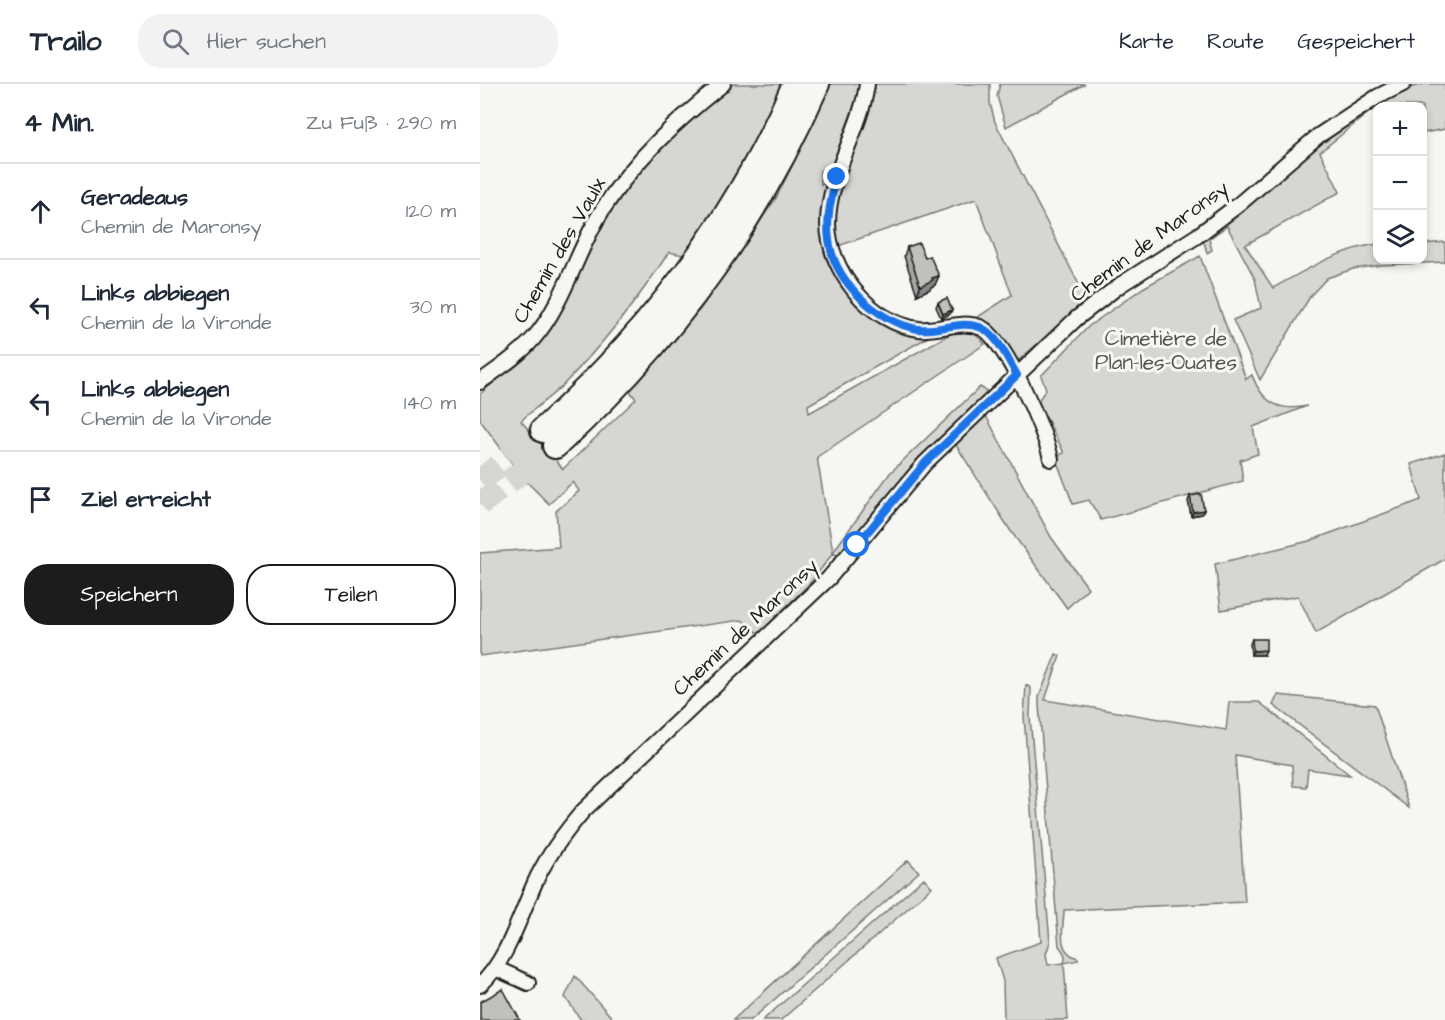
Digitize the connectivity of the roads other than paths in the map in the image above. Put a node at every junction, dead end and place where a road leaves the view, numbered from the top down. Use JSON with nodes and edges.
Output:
{"nodes":[{"id":1,"x":723,"y":84,"type":"edge"},
{"id":2,"x":795,"y":84,"type":"edge"},
{"id":3,"x":817,"y":84,"type":"edge"},
{"id":4,"x":867,"y":84,"type":"edge"},
{"id":5,"x":1403,"y":84,"type":"edge"},
{"id":6,"x":1017,"y":375,"type":"junction"},
{"id":7,"x":480,"y":382,"type":"edge"},
{"id":8,"x":1051,"y":459,"type":"dead end"},
{"id":9,"x":495,"y":968,"type":"junction"},
{"id":10,"x":528,"y":983,"type":"dead end"},
{"id":11,"x":480,"y":985,"type":"edge"}],
"edges":[{"from":1,"to":7,"type":"street","name":"Chemin des Vaulx"},
{"from":2,"to":3,"type":"highway"},
{"from":4,"to":6,"type":"street"},
{"from":5,"to":6,"type":"street","name":"Chemin de Maronsy"},
{"from":6,"to":8,"type":"street"},
{"from":6,"to":9,"type":"street","name":"Chemin de Maronsy"},
{"from":9,"to":10,"type":"street"},
{"from":9,"to":11,"type":"street","name":"Chemin de Maronsy"}]}
